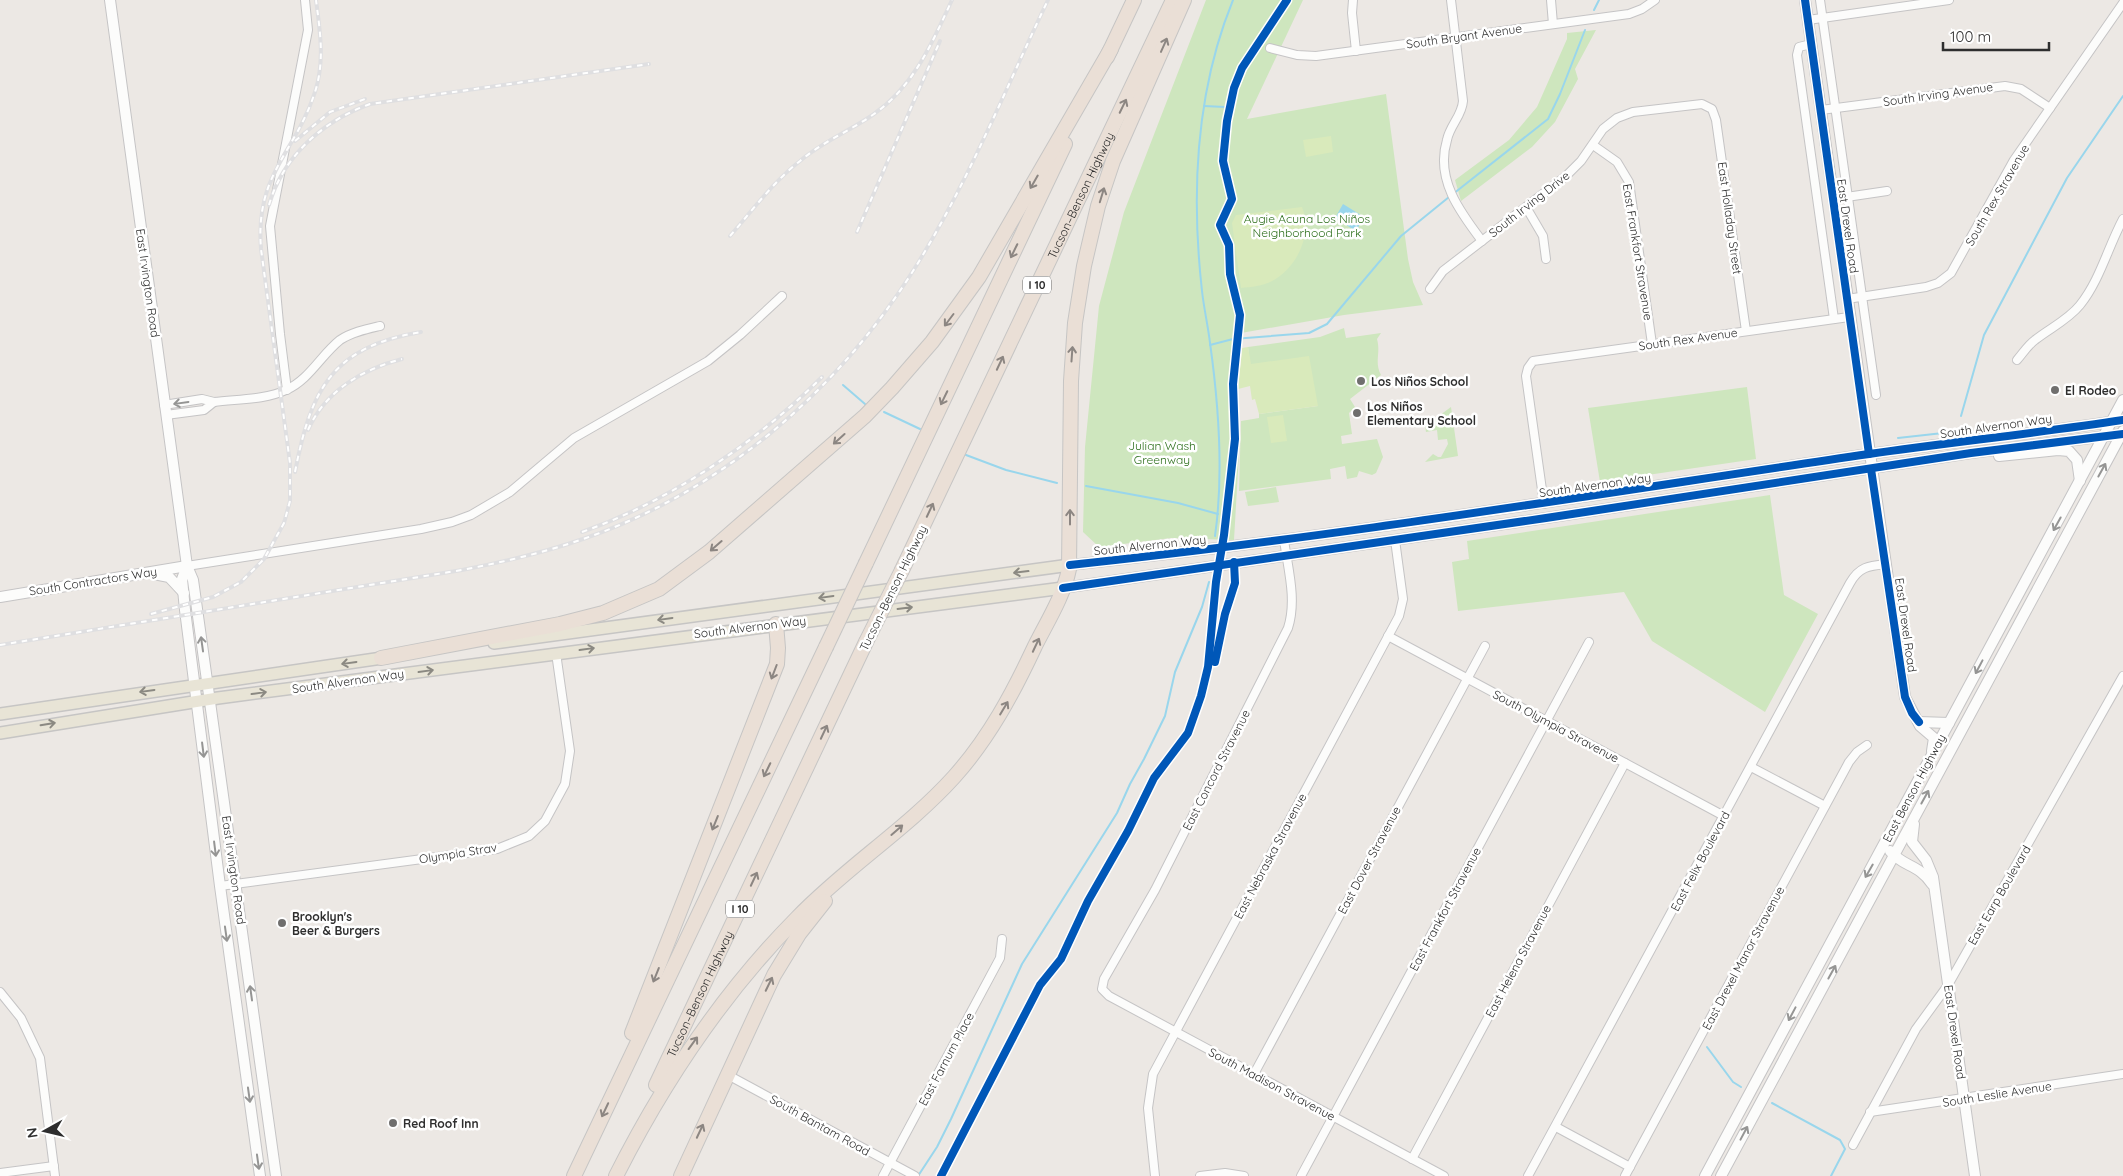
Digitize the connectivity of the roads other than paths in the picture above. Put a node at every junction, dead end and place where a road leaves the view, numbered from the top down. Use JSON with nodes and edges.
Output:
{"nodes":[{"id":1,"x":110,"y":0,"type":"edge"},
{"id":2,"x":305,"y":0,"type":"edge"},
{"id":3,"x":1134,"y":0,"type":"edge"},
{"id":4,"x":1173,"y":0,"type":"edge"},
{"id":5,"x":1184,"y":0,"type":"edge"},
{"id":6,"x":1353,"y":0,"type":"edge"},
{"id":7,"x":1451,"y":0,"type":"edge"},
{"id":8,"x":1551,"y":0,"type":"edge"},
{"id":9,"x":1655,"y":0,"type":"edge"},
{"id":10,"x":1805,"y":0,"type":"edge"},
{"id":11,"x":1820,"y":0,"type":"edge"},
{"id":12,"x":1949,"y":0,"type":"edge"},
{"id":13,"x":2123,"y":3,"type":"edge"},
{"id":14,"x":1823,"y":18,"type":"junction"},
{"id":15,"x":1808,"y":20,"type":"junction"},
{"id":16,"x":1554,"y":24,"type":"junction"},
{"id":17,"x":1455,"y":37,"type":"junction"},
{"id":18,"x":1812,"y":44,"type":"junction"},
{"id":19,"x":1270,"y":48,"type":"dead end"},
{"id":20,"x":1111,"y":49,"type":"junction"},
{"id":21,"x":1356,"y":51,"type":"junction"},
{"id":22,"x":1710,"y":107,"type":"joint"},
{"id":23,"x":1835,"y":108,"type":"junction"},
{"id":24,"x":2050,"y":108,"type":"junction"},
{"id":25,"x":1821,"y":110,"type":"junction"},
{"id":26,"x":1593,"y":145,"type":"junction"},
{"id":27,"x":1887,"y":192,"type":"dead end"},
{"id":28,"x":1848,"y":197,"type":"junction"},
{"id":29,"x":1833,"y":199,"type":"junction"},
{"id":30,"x":1526,"y":208,"type":"junction"},
{"id":31,"x":2123,"y":219,"type":"edge"},
{"id":32,"x":1482,"y":241,"type":"junction"},
{"id":33,"x":1546,"y":259,"type":"dead end"},
{"id":34,"x":1430,"y":289,"type":"dead end"},
{"id":35,"x":782,"y":296,"type":"dead end"},
{"id":36,"x":1862,"y":297,"type":"junction"},
{"id":37,"x":1847,"y":299,"type":"junction"},
{"id":38,"x":1849,"y":317,"type":"junction"},
{"id":39,"x":1834,"y":319,"type":"junction"},
{"id":40,"x":380,"y":326,"type":"dead end"},
{"id":41,"x":1746,"y":331,"type":"junction"},
{"id":42,"x":1652,"y":344,"type":"junction"},
{"id":43,"x":2017,"y":360,"type":"dead end"},
{"id":44,"x":288,"y":390,"type":"junction"},
{"id":45,"x":1876,"y":395,"type":"dead end"},
{"id":46,"x":2123,"y":400,"type":"edge"},
{"id":47,"x":165,"y":410,"type":"junction"},
{"id":48,"x":2123,"y":420,"type":"edge"},
{"id":49,"x":2111,"y":422,"type":"junction"},
{"id":50,"x":2122,"y":433,"type":"edge"},
{"id":51,"x":2103,"y":436,"type":"junction"},
{"id":52,"x":1869,"y":454,"type":"junction"},
{"id":53,"x":1945,"y":458,"type":"junction"},
{"id":54,"x":1871,"y":469,"type":"junction"},
{"id":55,"x":2080,"y":481,"type":"junction"},
{"id":56,"x":1544,"y":504,"type":"junction"},
{"id":57,"x":1284,"y":540,"type":"junction"},
{"id":58,"x":1395,"y":540,"type":"junction"},
{"id":59,"x":1286,"y":555,"type":"junction"},
{"id":60,"x":1886,"y":564,"type":"junction"},
{"id":61,"x":1070,"y":565,"type":"junction"},
{"id":62,"x":187,"y":566,"type":"junction"},
{"id":63,"x":148,"y":572,"type":"junction"},
{"id":64,"x":1063,"y":588,"type":"junction"},
{"id":65,"x":184,"y":594,"type":"junction"},
{"id":66,"x":0,"y":597,"type":"edge"},
{"id":67,"x":2016,"y":600,"type":"junction"},
{"id":68,"x":2026,"y":612,"type":"junction"},
{"id":69,"x":776,"y":624,"type":"junction"},
{"id":70,"x":1388,"y":636,"type":"junction"},
{"id":71,"x":1589,"y":642,"type":"dead end"},
{"id":72,"x":1484,"y":646,"type":"dead end"},
{"id":73,"x":556,"y":653,"type":"junction"},
{"id":74,"x":381,"y":658,"type":"junction"},
{"id":75,"x":2123,"y":676,"type":"edge"},
{"id":76,"x":1467,"y":678,"type":"junction"},
{"id":77,"x":208,"y":683,"type":"junction"},
{"id":78,"x":195,"y":685,"type":"junction"},
{"id":79,"x":211,"y":700,"type":"junction"},
{"id":80,"x":198,"y":702,"type":"junction"},
{"id":81,"x":0,"y":714,"type":"edge"},
{"id":82,"x":1546,"y":721,"type":"junction"},
{"id":83,"x":1919,"y":722,"type":"junction"},
{"id":84,"x":1949,"y":724,"type":"junction"},
{"id":85,"x":0,"y":733,"type":"edge"},
{"id":86,"x":1867,"y":745,"type":"dead end"},
{"id":87,"x":1932,"y":755,"type":"junction"},
{"id":88,"x":1625,"y":763,"type":"junction"},
{"id":89,"x":1751,"y":767,"type":"junction"},
{"id":90,"x":1825,"y":806,"type":"junction"},
{"id":91,"x":1724,"y":816,"type":"junction"},
{"id":92,"x":1914,"y":818,"type":"junction"},
{"id":93,"x":1884,"y":844,"type":"junction"},
{"id":94,"x":1894,"y":856,"type":"junction"},
{"id":95,"x":860,"y":862,"type":"junction"},
{"id":96,"x":236,"y":884,"type":"junction"},
{"id":97,"x":220,"y":886,"type":"junction"},
{"id":98,"x":1934,"y":887,"type":"junction"},
{"id":99,"x":1002,"y":939,"type":"dead end"},
{"id":100,"x":1948,"y":985,"type":"junction"},
{"id":101,"x":1102,"y":989,"type":"joint"},
{"id":102,"x":0,"y":992,"type":"edge"},
{"id":103,"x":1175,"y":1031,"type":"junction"},
{"id":104,"x":726,"y":1074,"type":"junction"},
{"id":105,"x":1254,"y":1074,"type":"junction"},
{"id":106,"x":2123,"y":1074,"type":"edge"},
{"id":107,"x":614,"y":1090,"type":"junction"},
{"id":108,"x":1964,"y":1099,"type":"junction"},
{"id":109,"x":1870,"y":1112,"type":"junction"},
{"id":110,"x":1333,"y":1116,"type":"junction"},
{"id":111,"x":1556,"y":1127,"type":"junction"},
{"id":112,"x":1853,"y":1145,"type":"dead end"},
{"id":113,"x":1412,"y":1159,"type":"junction"},
{"id":114,"x":890,"y":1163,"type":"junction"},
{"id":115,"x":54,"y":1166,"type":"junction"},
{"id":116,"x":1630,"y":1167,"type":"junction"},
{"id":117,"x":0,"y":1173,"type":"edge"},
{"id":118,"x":55,"y":1176,"type":"edge"},
{"id":119,"x":260,"y":1176,"type":"edge"},
{"id":120,"x":276,"y":1176,"type":"edge"},
{"id":121,"x":574,"y":1176,"type":"edge"},
{"id":122,"x":615,"y":1176,"type":"edge"},
{"id":123,"x":681,"y":1176,"type":"edge"},
{"id":124,"x":883,"y":1176,"type":"edge"},
{"id":125,"x":914,"y":1176,"type":"edge"},
{"id":126,"x":1155,"y":1176,"type":"edge"},
{"id":127,"x":1200,"y":1176,"type":"edge"},
{"id":128,"x":1244,"y":1176,"type":"edge"},
{"id":129,"x":1301,"y":1176,"type":"edge"},
{"id":130,"x":1444,"y":1176,"type":"edge"},
{"id":131,"x":1528,"y":1176,"type":"edge"},
{"id":132,"x":1625,"y":1176,"type":"edge"},
{"id":133,"x":1705,"y":1176,"type":"edge"},
{"id":134,"x":1721,"y":1176,"type":"edge"},
{"id":135,"x":1975,"y":1176,"type":"edge"}],
"edges":[{"from":1,"to":47,"type":"main road","name":"East Irvington Road"},
{"from":2,"to":44,"type":"street"},
{"from":3,"to":20,"type":"highway"},
{"from":122,"to":4,"type":"highway","name":"Tucson–Benson Highway","number":"I 10","one_way":true,"bridge":true},
{"from":61,"to":5,"type":"highway","one_way":true},
{"from":6,"to":21,"type":"street"},
{"from":7,"to":17,"type":"street"},
{"from":8,"to":16,"type":"street"},
{"from":9,"to":16,"type":"street","name":"South Bryant Avenue"},
{"from":10,"to":15,"type":"main road","name":"East Drexel Road"},
{"from":11,"to":14,"type":"street","name":"East Drexel Road"},
{"from":12,"to":14,"type":"street"},
{"from":13,"to":24,"type":"street","name":"South Rex Stravenue"},
{"from":14,"to":15,"type":"street"},
{"from":14,"to":23,"type":"street","name":"East Drexel Road"},
{"from":15,"to":18,"type":"main road","name":"East Drexel Road"},
{"from":16,"to":17,"type":"street","name":"South Bryant Avenue"},
{"from":17,"to":21,"type":"street","name":"South Bryant Avenue"},
{"from":17,"to":32,"type":"street"},
{"from":18,"to":25,"type":"main road","name":"East Drexel Road"},
{"from":18,"to":39,"type":"street"},
{"from":19,"to":21,"type":"street","name":"South Bryant Avenue"},
{"from":20,"to":74,"type":"highway","one_way":true},
{"from":20,"to":107,"type":"highway","one_way":true,"bridge":true},
{"from":22,"to":26,"type":"street","name":"South Irving Drive"},
{"from":22,"to":41,"type":"street","name":"East Holladay Street"},
{"from":23,"to":24,"type":"street","name":"South Irving Avenue"},
{"from":23,"to":25,"type":"street","name":"South Irving Avenue"},
{"from":23,"to":28,"type":"street","name":"East Drexel Road"},
{"from":24,"to":36,"type":"street","name":"South Rex Stravenue"},
{"from":25,"to":29,"type":"main road","name":"East Drexel Road"},
{"from":26,"to":30,"type":"street","name":"South Irving Drive"},
{"from":26,"to":42,"type":"street","name":"East Frankfort Stravenue"},
{"from":27,"to":28,"type":"street"},
{"from":28,"to":29,"type":"street"},
{"from":28,"to":36,"type":"street","name":"East Drexel Road"},
{"from":29,"to":37,"type":"main road","name":"East Drexel Road"},
{"from":30,"to":32,"type":"street","name":"South Irving Drive"},
{"from":30,"to":33,"type":"street"},
{"from":31,"to":43,"type":"street"},
{"from":32,"to":34,"type":"street","name":"South Irving Drive"},
{"from":35,"to":62,"type":"street"},
{"from":36,"to":37,"type":"street","name":"South Rex Stravenue"},
{"from":36,"to":45,"type":"street","name":"East Drexel Road"},
{"from":37,"to":38,"type":"main road","name":"East Drexel Road"},
{"from":38,"to":39,"type":"street","name":"South Rex Avenue"},
{"from":38,"to":52,"type":"main road","name":"East Drexel Road"},
{"from":39,"to":41,"type":"street","name":"South Rex Avenue"},
{"from":40,"to":44,"type":"street"},
{"from":41,"to":42,"type":"street","name":"South Rex Avenue"},
{"from":42,"to":56,"type":"street","name":"South Rex Avenue"},
{"from":44,"to":47,"type":"street"},
{"from":46,"to":49,"type":"main road","name":"East Benson Highway"},
{"from":47,"to":62,"type":"main road","name":"East Irvington Road"},
{"from":48,"to":49,"type":"main road","name":"South Alvernon Way"},
{"from":49,"to":51,"type":"main road","name":"East Benson Highway"},
{"from":49,"to":52,"type":"main road","name":"South Alvernon Way"},
{"from":50,"to":51,"type":"main road","name":"South Alvernon Way"},
{"from":68,"to":50,"type":"main road","name":"East Benson Highway","one_way":true},
{"from":51,"to":53,"type":"main road","name":"South Alvernon Way"},
{"from":51,"to":55,"type":"main road","name":"East Benson Highway"},
{"from":52,"to":54,"type":"main road","name":"East Drexel Road"},
{"from":52,"to":56,"type":"main road","name":"South Alvernon Way"},
{"from":53,"to":54,"type":"main road","name":"South Alvernon Way"},
{"from":53,"to":55,"type":"main road"},
{"from":54,"to":58,"type":"main road","name":"South Alvernon Way"},
{"from":54,"to":60,"type":"main road","name":"East Drexel Road"},
{"from":55,"to":67,"type":"main road","name":"East Benson Highway","one_way":true},
{"from":56,"to":57,"type":"main road","name":"South Alvernon Way"},
{"from":57,"to":59,"type":"street","name":"East Concord Stravenue"},
{"from":57,"to":61,"type":"main road","name":"South Alvernon Way"},
{"from":58,"to":59,"type":"main road","name":"South Alvernon Way"},
{"from":58,"to":70,"type":"street","name":"East Nebraska Stravenue"},
{"from":59,"to":64,"type":"main road","name":"South Alvernon Way"},
{"from":59,"to":101,"type":"street","name":"East Concord Stravenue"},
{"from":60,"to":83,"type":"main road","name":"East Drexel Road"},
{"from":60,"to":89,"type":"street","name":"East Felix Boulevard"},
{"from":61,"to":64,"type":"highway"},
{"from":61,"to":74,"type":"main road","name":"South Alvernon Way","one_way":true},
{"from":62,"to":63,"type":"main road","name":"South Contractors Way"},
{"from":62,"to":65,"type":"main road","name":"East Irvington Road"},
{"from":77,"to":62,"type":"main road","name":"East Irvington Road","one_way":true},
{"from":63,"to":65,"type":"main road"},
{"from":63,"to":66,"type":"main road","name":"South Contractors Way"},
{"from":69,"to":64,"type":"main road","name":"South Alvernon Way","one_way":true},
{"from":95,"to":64,"type":"highway","one_way":true},
{"from":65,"to":78,"type":"main road","name":"East Irvington Road"},
{"from":67,"to":68,"type":"main road"},
{"from":67,"to":84,"type":"main road","name":"East Benson Highway","one_way":true},
{"from":92,"to":68,"type":"main road","name":"East Benson Highway","one_way":true},
{"from":73,"to":69,"type":"main road","name":"South Alvernon Way","one_way":true},
{"from":69,"to":107,"type":"highway","one_way":true},
{"from":70,"to":76,"type":"street","name":"South Olympia Stravenue"},
{"from":70,"to":103,"type":"street","name":"East Nebraska Stravenue"},
{"from":71,"to":82,"type":"street","name":"East Frankfort Stravenue"},
{"from":72,"to":76,"type":"street","name":"East Dover Stravenue"},
{"from":79,"to":73,"type":"main road","name":"South Alvernon Way","one_way":true},
{"from":73,"to":96,"type":"street","name":"Olympia Strav"},
{"from":74,"to":77,"type":"main road","name":"South Alvernon Way","one_way":true},
{"from":75,"to":100,"type":"street","name":"East Earp Boulevard"},
{"from":76,"to":82,"type":"street","name":"South Olympia Stravenue"},
{"from":76,"to":105,"type":"street","name":"East Dover Stravenue"},
{"from":77,"to":78,"type":"main road","name":"South Alvernon Way"},
{"from":77,"to":79,"type":"main road","name":"East Irvington Road"},
{"from":78,"to":80,"type":"main road","name":"East Irvington Road"},
{"from":78,"to":81,"type":"main road","name":"South Alvernon Way","one_way":true},
{"from":79,"to":80,"type":"main road","name":"South Alvernon Way"},
{"from":79,"to":96,"type":"main road","name":"East Irvington Road"},
{"from":85,"to":80,"type":"main road","name":"South Alvernon Way","one_way":true},
{"from":80,"to":97,"type":"main road","name":"East Irvington Road","one_way":true},
{"from":82,"to":88,"type":"street","name":"South Olympia Stravenue"},
{"from":82,"to":110,"type":"street","name":"East Frankfort Stravenue"},
{"from":83,"to":84,"type":"main road"},
{"from":83,"to":87,"type":"main road","name":"East Drexel Road"},
{"from":84,"to":87,"type":"main road","name":"East Benson Highway"},
{"from":86,"to":90,"type":"street","name":"East Drexel Manor Stravenue"},
{"from":87,"to":93,"type":"main road","name":"East Benson Highway"},
{"from":88,"to":91,"type":"street","name":"South Olympia Stravenue"},
{"from":88,"to":113,"type":"street","name":"East Helena Stravenue"},
{"from":89,"to":90,"type":"street"},
{"from":89,"to":91,"type":"street","name":"East Felix Boulevard"},
{"from":90,"to":116,"type":"street","name":"East Drexel Manor Stravenue"},
{"from":91,"to":111,"type":"street","name":"East Felix Boulevard"},
{"from":92,"to":94,"type":"main road","name":"East Benson Highway"},
{"from":92,"to":98,"type":"main road","name":"East Drexel Road"},
{"from":93,"to":94,"type":"main road"},
{"from":93,"to":133,"type":"main road","name":"East Benson Highway","one_way":true},
{"from":94,"to":98,"type":"main road"},
{"from":134,"to":94,"type":"main road","name":"East Benson Highway","one_way":true},
{"from":104,"to":95,"type":"highway","one_way":true},
{"from":122,"to":95,"type":"highway","one_way":true},
{"from":96,"to":97,"type":"street","name":"Olympia Strav"},
{"from":120,"to":96,"type":"main road","name":"East Irvington Road","one_way":true},
{"from":97,"to":119,"type":"main road","name":"East Irvington Road","one_way":true},
{"from":98,"to":100,"type":"main road","name":"East Drexel Road"},
{"from":99,"to":114,"type":"street","name":"East Farnum Place"},
{"from":100,"to":108,"type":"main road","name":"East Drexel Road"},
{"from":100,"to":109,"type":"street","name":"East Earp Boulevard"},
{"from":101,"to":103,"type":"street","name":"South Madison Stravenue"},
{"from":102,"to":115,"type":"street"},
{"from":103,"to":105,"type":"street","name":"South Madison Stravenue"},
{"from":103,"to":126,"type":"street","name":"East Nebraska Stravenue"},
{"from":104,"to":114,"type":"street","name":"South Bantam Road"},
{"from":123,"to":104,"type":"highway","one_way":true},
{"from":105,"to":110,"type":"street","name":"South Madison Stravenue"},
{"from":106,"to":108,"type":"street","name":"South Leslie Avenue"},
{"from":107,"to":121,"type":"highway","one_way":true},
{"from":108,"to":109,"type":"street","name":"South Leslie Avenue"},
{"from":108,"to":135,"type":"main road","name":"East Drexel Road"},
{"from":109,"to":112,"type":"street","name":"East Earp Boulevard"},
{"from":110,"to":113,"type":"street","name":"South Madison Stravenue"},
{"from":110,"to":129,"type":"street","name":"East Frankfort Stravenue"},
{"from":111,"to":116,"type":"street"},
{"from":111,"to":131,"type":"street","name":"East Felix Boulevard"},
{"from":113,"to":130,"type":"street","name":"South Madison Stravenue"},
{"from":114,"to":124,"type":"street","name":"East Farnum Place"},
{"from":114,"to":125,"type":"street","name":"South Bantam Road"},
{"from":115,"to":117,"type":"street"},
{"from":115,"to":118,"type":"street"},
{"from":116,"to":132,"type":"street","name":"East Drexel Manor Stravenue"},
{"from":127,"to":128,"type":"street"}]}
